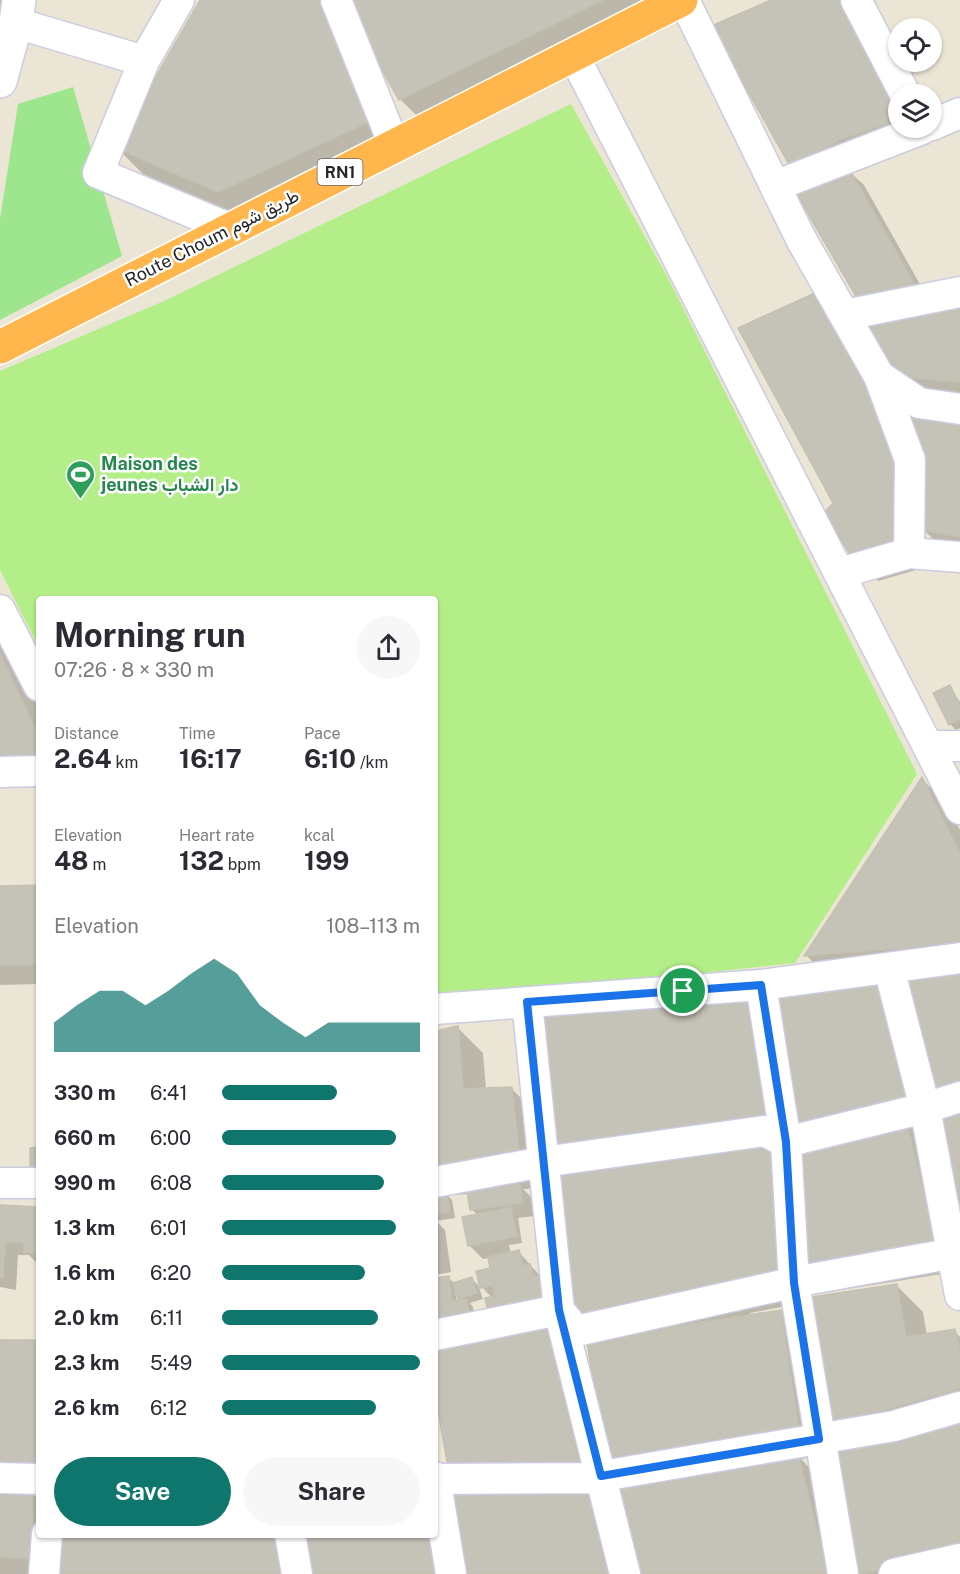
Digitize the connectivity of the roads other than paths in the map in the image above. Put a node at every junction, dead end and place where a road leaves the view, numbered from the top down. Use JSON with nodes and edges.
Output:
{"nodes":[{"id":1,"x":179,"y":0,"type":"edge"},
{"id":2,"x":336,"y":0,"type":"edge"},
{"id":3,"x":683,"y":0,"type":"edge"},
{"id":4,"x":856,"y":0,"type":"edge"},
{"id":5,"x":17,"y":11,"type":"edge"},
{"id":6,"x":573,"y":54,"type":"junction"},
{"id":7,"x":144,"y":61,"type":"junction"},
{"id":8,"x":0,"y":81,"type":"edge"},
{"id":9,"x":900,"y":84,"type":"edge"},
{"id":10,"x":960,"y":112,"type":"edge"},
{"id":11,"x":942,"y":120,"type":"edge"},
{"id":12,"x":897,"y":138,"type":"edge"},
{"id":13,"x":394,"y":145,"type":"junction"},
{"id":14,"x":775,"y":186,"type":"junction"},
{"id":15,"x":229,"y":228,"type":"junction"},
{"id":16,"x":960,"y":292,"type":"edge"},
{"id":17,"x":845,"y":315,"type":"junction"},
{"id":18,"x":0,"y":347,"type":"edge"},
{"id":19,"x":879,"y":376,"type":"junction"},
{"id":20,"x":960,"y":409,"type":"edge"},
{"id":21,"x":909,"y":553,"type":"junction"},
{"id":22,"x":960,"y":557,"type":"edge"},
{"id":23,"x":840,"y":573,"type":"junction"},
{"id":24,"x":0,"y":610,"type":"edge"},
{"id":25,"x":36,"y":680,"type":"edge"},
{"id":26,"x":928,"y":746,"type":"junction"},
{"id":27,"x":960,"y":746,"type":"edge"},
{"id":28,"x":36,"y":771,"type":"edge"},
{"id":29,"x":0,"y":772,"type":"edge"},
{"id":30,"x":960,"y":809,"type":"edge"},
{"id":31,"x":960,"y":958,"type":"edge"},
{"id":32,"x":889,"y":968,"type":"junction"},
{"id":33,"x":761,"y":985,"type":"junction"},
{"id":34,"x":527,"y":1002,"type":"junction"},
{"id":35,"x":438,"y":1009,"type":"edge"},
{"id":36,"x":960,"y":1097,"type":"edge"},
{"id":37,"x":925,"y":1108,"type":"junction"},
{"id":38,"x":786,"y":1142,"type":"junction"},
{"id":39,"x":543,"y":1162,"type":"junction"},
{"id":40,"x":438,"y":1181,"type":"edge"},
{"id":41,"x":0,"y":1183,"type":"edge"},
{"id":42,"x":36,"y":1183,"type":"edge"},
{"id":43,"x":956,"y":1253,"type":"edge"},
{"id":44,"x":794,"y":1283,"type":"junction"},
{"id":45,"x":960,"y":1295,"type":"edge"},
{"id":46,"x":559,"y":1310,"type":"junction"},
{"id":47,"x":438,"y":1334,"type":"edge"},
{"id":48,"x":960,"y":1407,"type":"edge"},
{"id":49,"x":819,"y":1439,"type":"junction"},
{"id":50,"x":601,"y":1476,"type":"junction"},
{"id":51,"x":0,"y":1478,"type":"edge"},
{"id":52,"x":438,"y":1478,"type":"edge"},
{"id":53,"x":36,"y":1479,"type":"edge"},
{"id":54,"x":438,"y":1496,"type":"edge"},
{"id":55,"x":47,"y":1538,"type":"edge"},
{"id":56,"x":291,"y":1538,"type":"edge"},
{"id":57,"x":960,"y":1559,"type":"edge"},
{"id":58,"x":44,"y":1574,"type":"edge"},
{"id":59,"x":297,"y":1574,"type":"edge"},
{"id":60,"x":451,"y":1574,"type":"edge"},
{"id":61,"x":625,"y":1574,"type":"edge"},
{"id":62,"x":843,"y":1574,"type":"edge"},
{"id":63,"x":894,"y":1574,"type":"edge"}],
"edges":[{"from":1,"to":7,"type":"street"},
{"from":2,"to":13,"type":"street"},
{"from":3,"to":6,"type":"highway","name":"Route Choum طريق شوم","number":"RN1"},
{"from":3,"to":14,"type":"street"},
{"from":4,"to":9,"type":"street"},
{"from":5,"to":7,"type":"street"},
{"from":5,"to":8,"type":"street"},
{"from":6,"to":13,"type":"highway","name":"Route Choum طريق شوم","number":"RN1"},
{"from":6,"to":23,"type":"street"},
{"from":7,"to":15,"type":"street"},
{"from":10,"to":11,"type":"street"},
{"from":12,"to":14,"type":"street"},
{"from":13,"to":15,"type":"highway","name":"Route Choum طريق شوم","number":"RN1"},
{"from":14,"to":17,"type":"street"},
{"from":15,"to":18,"type":"highway","name":"Route Choum طريق شوم","number":"RN1"},
{"from":16,"to":17,"type":"street"},
{"from":17,"to":19,"type":"street"},
{"from":19,"to":20,"type":"street"},
{"from":19,"to":21,"type":"street"},
{"from":21,"to":22,"type":"street"},
{"from":21,"to":23,"type":"street"},
{"from":23,"to":26,"type":"street"},
{"from":24,"to":25,"type":"street"},
{"from":26,"to":27,"type":"street"},
{"from":26,"to":30,"type":"street"},
{"from":28,"to":29,"type":"street"},
{"from":31,"to":32,"type":"street"},
{"from":32,"to":33,"type":"street"},
{"from":32,"to":37,"type":"street"},
{"from":33,"to":34,"type":"street"},
{"from":33,"to":38,"type":"street"},
{"from":34,"to":35,"type":"street"},
{"from":34,"to":39,"type":"street"},
{"from":36,"to":37,"type":"street"},
{"from":37,"to":38,"type":"street"},
{"from":37,"to":43,"type":"street"},
{"from":38,"to":39,"type":"street"},
{"from":38,"to":44,"type":"street"},
{"from":39,"to":40,"type":"street"},
{"from":39,"to":46,"type":"street"},
{"from":41,"to":42,"type":"street"},
{"from":43,"to":44,"type":"street"},
{"from":43,"to":45,"type":"street"},
{"from":44,"to":46,"type":"street"},
{"from":44,"to":49,"type":"street"},
{"from":46,"to":47,"type":"street"},
{"from":46,"to":50,"type":"street"},
{"from":48,"to":49,"type":"street"},
{"from":49,"to":50,"type":"street"},
{"from":49,"to":62,"type":"street"},
{"from":50,"to":52,"type":"street"},
{"from":50,"to":61,"type":"street"},
{"from":51,"to":53,"type":"street"},
{"from":54,"to":60,"type":"street"},
{"from":55,"to":58,"type":"street"},
{"from":56,"to":59,"type":"street"},
{"from":57,"to":63,"type":"street"}]}
